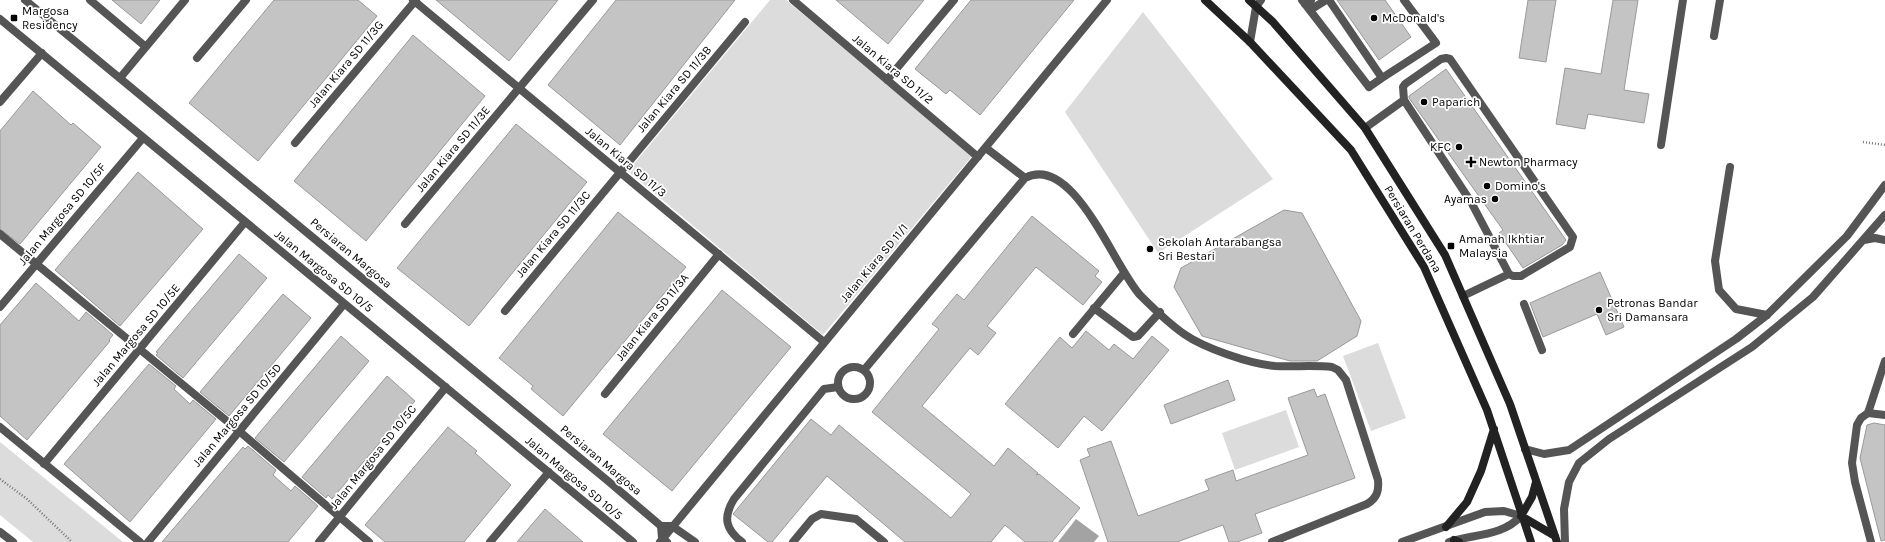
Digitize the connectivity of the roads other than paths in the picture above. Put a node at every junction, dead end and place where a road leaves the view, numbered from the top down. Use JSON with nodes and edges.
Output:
{"nodes":[{"id":1,"x":25,"y":0,"type":"edge"},
{"id":2,"x":90,"y":0,"type":"edge"},
{"id":3,"x":185,"y":0,"type":"edge"},
{"id":4,"x":246,"y":0,"type":"edge"},
{"id":5,"x":415,"y":0,"type":"edge"},
{"id":6,"x":593,"y":0,"type":"edge"},
{"id":7,"x":793,"y":0,"type":"edge"},
{"id":8,"x":954,"y":0,"type":"edge"},
{"id":9,"x":1107,"y":0,"type":"edge"},
{"id":10,"x":1205,"y":0,"type":"edge"},
{"id":11,"x":1249,"y":0,"type":"edge"},
{"id":12,"x":1326,"y":0,"type":"edge"},
{"id":13,"x":1329,"y":0,"type":"edge"},
{"id":14,"x":1404,"y":0,"type":"edge"},
{"id":15,"x":1683,"y":0,"type":"edge"},
{"id":16,"x":1720,"y":0,"type":"edge"},
{"id":17,"x":1259,"y":3,"type":"edge"},
{"id":18,"x":1307,"y":4,"type":"edge"},
{"id":19,"x":0,"y":19,"type":"edge"},
{"id":20,"x":745,"y":22,"type":"dead end"},
{"id":21,"x":1714,"y":36,"type":"dead end"},
{"id":22,"x":1250,"y":42,"type":"junction"},
{"id":23,"x":146,"y":47,"type":"junction"},
{"id":24,"x":42,"y":54,"type":"junction"},
{"id":25,"x":197,"y":58,"type":"dead end"},
{"id":26,"x":120,"y":78,"type":"junction"},
{"id":27,"x":1382,"y":78,"type":"junction"},
{"id":28,"x":887,"y":80,"type":"junction"},
{"id":29,"x":520,"y":88,"type":"junction"},
{"id":30,"x":1404,"y":100,"type":"junction"},
{"id":31,"x":0,"y":102,"type":"edge"},
{"id":32,"x":1366,"y":128,"type":"junction"},
{"id":33,"x":143,"y":138,"type":"junction"},
{"id":34,"x":295,"y":143,"type":"dead end"},
{"id":35,"x":1661,"y":145,"type":"dead end"},
{"id":36,"x":986,"y":148,"type":"junction"},
{"id":37,"x":978,"y":157,"type":"junction"},
{"id":38,"x":1730,"y":167,"type":"dead end"},
{"id":39,"x":620,"y":172,"type":"junction"},
{"id":40,"x":1025,"y":178,"type":"junction"},
{"id":41,"x":1885,"y":185,"type":"edge"},
{"id":42,"x":1885,"y":215,"type":"edge"},
{"id":43,"x":245,"y":222,"type":"junction"},
{"id":44,"x":406,"y":224,"type":"dead end"},
{"id":45,"x":0,"y":234,"type":"edge"},
{"id":46,"x":1864,"y":240,"type":"junction"},
{"id":47,"x":1885,"y":240,"type":"edge"},
{"id":48,"x":719,"y":254,"type":"junction"},
{"id":49,"x":36,"y":264,"type":"junction"},
{"id":50,"x":1124,"y":272,"type":"junction"},
{"id":51,"x":1509,"y":274,"type":"junction"},
{"id":52,"x":1463,"y":296,"type":"junction"},
{"id":53,"x":344,"y":304,"type":"junction"},
{"id":54,"x":1524,"y":304,"type":"dead end"},
{"id":55,"x":0,"y":307,"type":"edge"},
{"id":56,"x":1094,"y":308,"type":"junction"},
{"id":57,"x":505,"y":311,"type":"dead end"},
{"id":58,"x":1160,"y":312,"type":"junction"},
{"id":59,"x":1767,"y":315,"type":"junction"},
{"id":60,"x":1073,"y":334,"type":"dead end"},
{"id":61,"x":824,"y":342,"type":"junction"},
{"id":62,"x":140,"y":349,"type":"junction"},
{"id":63,"x":1542,"y":350,"type":"dead end"},
{"id":64,"x":1885,"y":361,"type":"edge"},
{"id":65,"x":864,"y":370,"type":"junction"},
{"id":66,"x":446,"y":387,"type":"junction"},
{"id":67,"x":838,"y":387,"type":"junction"},
{"id":68,"x":605,"y":394,"type":"dead end"},
{"id":69,"x":1868,"y":412,"type":"junction"},
{"id":70,"x":1885,"y":415,"type":"edge"},
{"id":71,"x":0,"y":428,"type":"edge"},
{"id":72,"x":1494,"y":429,"type":"junction"},
{"id":73,"x":239,"y":431,"type":"junction"},
{"id":74,"x":1525,"y":449,"type":"junction"},
{"id":75,"x":44,"y":464,"type":"junction"},
{"id":76,"x":549,"y":472,"type":"junction"},
{"id":77,"x":1536,"y":481,"type":"junction"},
{"id":78,"x":1521,"y":516,"type":"junction"},
{"id":79,"x":340,"y":517,"type":"junction"},
{"id":80,"x":661,"y":526,"type":"junction"},
{"id":81,"x":672,"y":526,"type":"junction"},
{"id":82,"x":1446,"y":527,"type":"junction"},
{"id":83,"x":0,"y":532,"type":"edge"},
{"id":84,"x":1556,"y":539,"type":"edge"},
{"id":85,"x":663,"y":541,"type":"edge"},
{"id":86,"x":1454,"y":541,"type":"edge"},
{"id":87,"x":13,"y":542,"type":"edge"},
{"id":88,"x":140,"y":542,"type":"edge"},
{"id":89,"x":148,"y":542,"type":"edge"},
{"id":90,"x":319,"y":542,"type":"edge"},
{"id":91,"x":369,"y":542,"type":"edge"},
{"id":92,"x":490,"y":542,"type":"edge"},
{"id":93,"x":633,"y":542,"type":"edge"},
{"id":94,"x":695,"y":542,"type":"edge"},
{"id":95,"x":742,"y":542,"type":"edge"},
{"id":96,"x":793,"y":542,"type":"edge"},
{"id":97,"x":884,"y":542,"type":"edge"},
{"id":98,"x":1272,"y":542,"type":"edge"},
{"id":99,"x":1402,"y":542,"type":"edge"},
{"id":100,"x":1531,"y":542,"type":"edge"},
{"id":101,"x":1564,"y":542,"type":"edge"},
{"id":102,"x":1871,"y":542,"type":"edge"}],
"edges":[{"from":1,"to":26,"type":"street","name":"Persiaran Margosa"},
{"from":2,"to":23,"type":"street"},
{"from":3,"to":23,"type":"street"},
{"from":4,"to":25,"type":"street"},
{"from":5,"to":29,"type":"street","name":"Jalan Kiara SD 11/3"},
{"from":5,"to":34,"type":"street","name":"Jalan Kiara SD 11/3G"},
{"from":6,"to":29,"type":"street","name":"Jalan Kiara SD 11/3E"},
{"from":7,"to":28,"type":"street","name":"Jalan Kiara SD 11/2"},
{"from":8,"to":28,"type":"street"},
{"from":9,"to":36,"type":"street","name":"Jalan Kiara SD 11/1"},
{"from":10,"to":22,"type":"main road","name":"Persiaran Perdana"},
{"from":11,"to":17,"type":"main road","name":"Persiaran Perdana"},
{"from":12,"to":18,"type":"street"},
{"from":13,"to":27,"type":"street"},
{"from":14,"to":27,"type":"street"},
{"from":15,"to":35,"type":"street"},
{"from":16,"to":21,"type":"street"},
{"from":17,"to":22,"type":"street"},
{"from":17,"to":32,"type":"main road","name":"Persiaran Perdana"},
{"from":18,"to":27,"type":"street"},
{"from":19,"to":24,"type":"street","name":"Jalan Margosa SD 10/5"},
{"from":20,"to":39,"type":"street","name":"Jalan Kiara SD 11/3B"},
{"from":22,"to":72,"type":"main road","name":"Persiaran Perdana"},
{"from":23,"to":26,"type":"street"},
{"from":24,"to":31,"type":"street"},
{"from":24,"to":33,"type":"street","name":"Jalan Margosa SD 10/5"},
{"from":26,"to":80,"type":"street","name":"Persiaran Margosa"},
{"from":28,"to":37,"type":"street","name":"Jalan Kiara SD 11/2"},
{"from":29,"to":39,"type":"street","name":"Jalan Kiara SD 11/3"},
{"from":29,"to":44,"type":"street","name":"Jalan Kiara SD 11/3E"},
{"from":30,"to":32,"type":"street"},
{"from":30,"to":51,"type":"street"},
{"from":30,"to":51,"type":"street"},
{"from":32,"to":52,"type":"main road","name":"Persiaran Perdana"},
{"from":33,"to":43,"type":"street","name":"Jalan Margosa SD 10/5"},
{"from":33,"to":49,"type":"street","name":"Jalan Margosa SD 10/5F"},
{"from":36,"to":37,"type":"street","name":"Jalan Kiara SD 11/1"},
{"from":36,"to":40,"type":"street"},
{"from":37,"to":61,"type":"street","name":"Jalan Kiara SD 11/1"},
{"from":38,"to":59,"type":"street"},
{"from":39,"to":48,"type":"street","name":"Jalan Kiara SD 11/3"},
{"from":39,"to":57,"type":"street","name":"Jalan Kiara SD 11/3C"},
{"from":40,"to":50,"type":"street"},
{"from":40,"to":65,"type":"street"},
{"from":41,"to":59,"type":"street"},
{"from":42,"to":46,"type":"street"},
{"from":43,"to":53,"type":"street","name":"Jalan Margosa SD 10/5"},
{"from":43,"to":62,"type":"street","name":"Jalan Margosa SD 10/5E"},
{"from":45,"to":49,"type":"street"},
{"from":46,"to":47,"type":"street"},
{"from":46,"to":101,"type":"street"},
{"from":48,"to":61,"type":"street","name":"Jalan Kiara SD 11/3"},
{"from":48,"to":68,"type":"street","name":"Jalan Kiara SD 11/3A"},
{"from":49,"to":55,"type":"street","name":"Jalan Margosa SD 10/5F"},
{"from":49,"to":62,"type":"street"},
{"from":50,"to":56,"type":"street"},
{"from":50,"to":58,"type":"street"},
{"from":51,"to":52,"type":"street"},
{"from":52,"to":74,"type":"main road","name":"Persiaran Perdana"},
{"from":53,"to":66,"type":"street","name":"Jalan Margosa SD 10/5"},
{"from":53,"to":73,"type":"street","name":"Jalan Margosa SD 10/5D"},
{"from":54,"to":63,"type":"street"},
{"from":56,"to":58,"type":"street"},
{"from":56,"to":60,"type":"street"},
{"from":58,"to":98,"type":"street"},
{"from":59,"to":74,"type":"street"},
{"from":61,"to":81,"type":"street","name":"Jalan Kiara SD 11/1"},
{"from":62,"to":73,"type":"street"},
{"from":62,"to":75,"type":"street","name":"Jalan Margosa SD 10/5E"},
{"from":64,"to":69,"type":"street"},
{"from":65,"to":67,"type":"street"},
{"from":65,"to":67,"type":"street"},
{"from":66,"to":76,"type":"street","name":"Jalan Margosa SD 10/5"},
{"from":66,"to":79,"type":"street","name":"Jalan Margosa SD 10/5C"},
{"from":67,"to":95,"type":"street"},
{"from":69,"to":70,"type":"street"},
{"from":69,"to":102,"type":"street"},
{"from":71,"to":75,"type":"street"},
{"from":72,"to":78,"type":"main road","name":"Persiaran Perdana"},
{"from":72,"to":82,"type":"main road"},
{"from":73,"to":79,"type":"street"},
{"from":73,"to":89,"type":"street","name":"Jalan Margosa SD 10/5D"},
{"from":74,"to":77,"type":"main road","name":"Persiaran Perdana"},
{"from":75,"to":88,"type":"street"},
{"from":76,"to":92,"type":"street"},
{"from":76,"to":93,"type":"street","name":"Jalan Margosa SD 10/5"},
{"from":77,"to":78,"type":"main road"},
{"from":77,"to":84,"type":"main road","name":"Persiaran Perdana"},
{"from":78,"to":82,"type":"street"},
{"from":78,"to":84,"type":"main road"},
{"from":78,"to":86,"type":"street"},
{"from":78,"to":100,"type":"main road","name":"Persiaran Perdana"},
{"from":79,"to":90,"type":"street","name":"Jalan Margosa SD 10/5C"},
{"from":79,"to":91,"type":"street"},
{"from":80,"to":81,"type":"street"},
{"from":80,"to":85,"type":"street"},
{"from":81,"to":85,"type":"street","name":"Jalan Kiara SD 11/1"},
{"from":81,"to":94,"type":"street"},
{"from":82,"to":99,"type":"street"},
{"from":83,"to":87,"type":"street"},
{"from":96,"to":97,"type":"street"}]}
